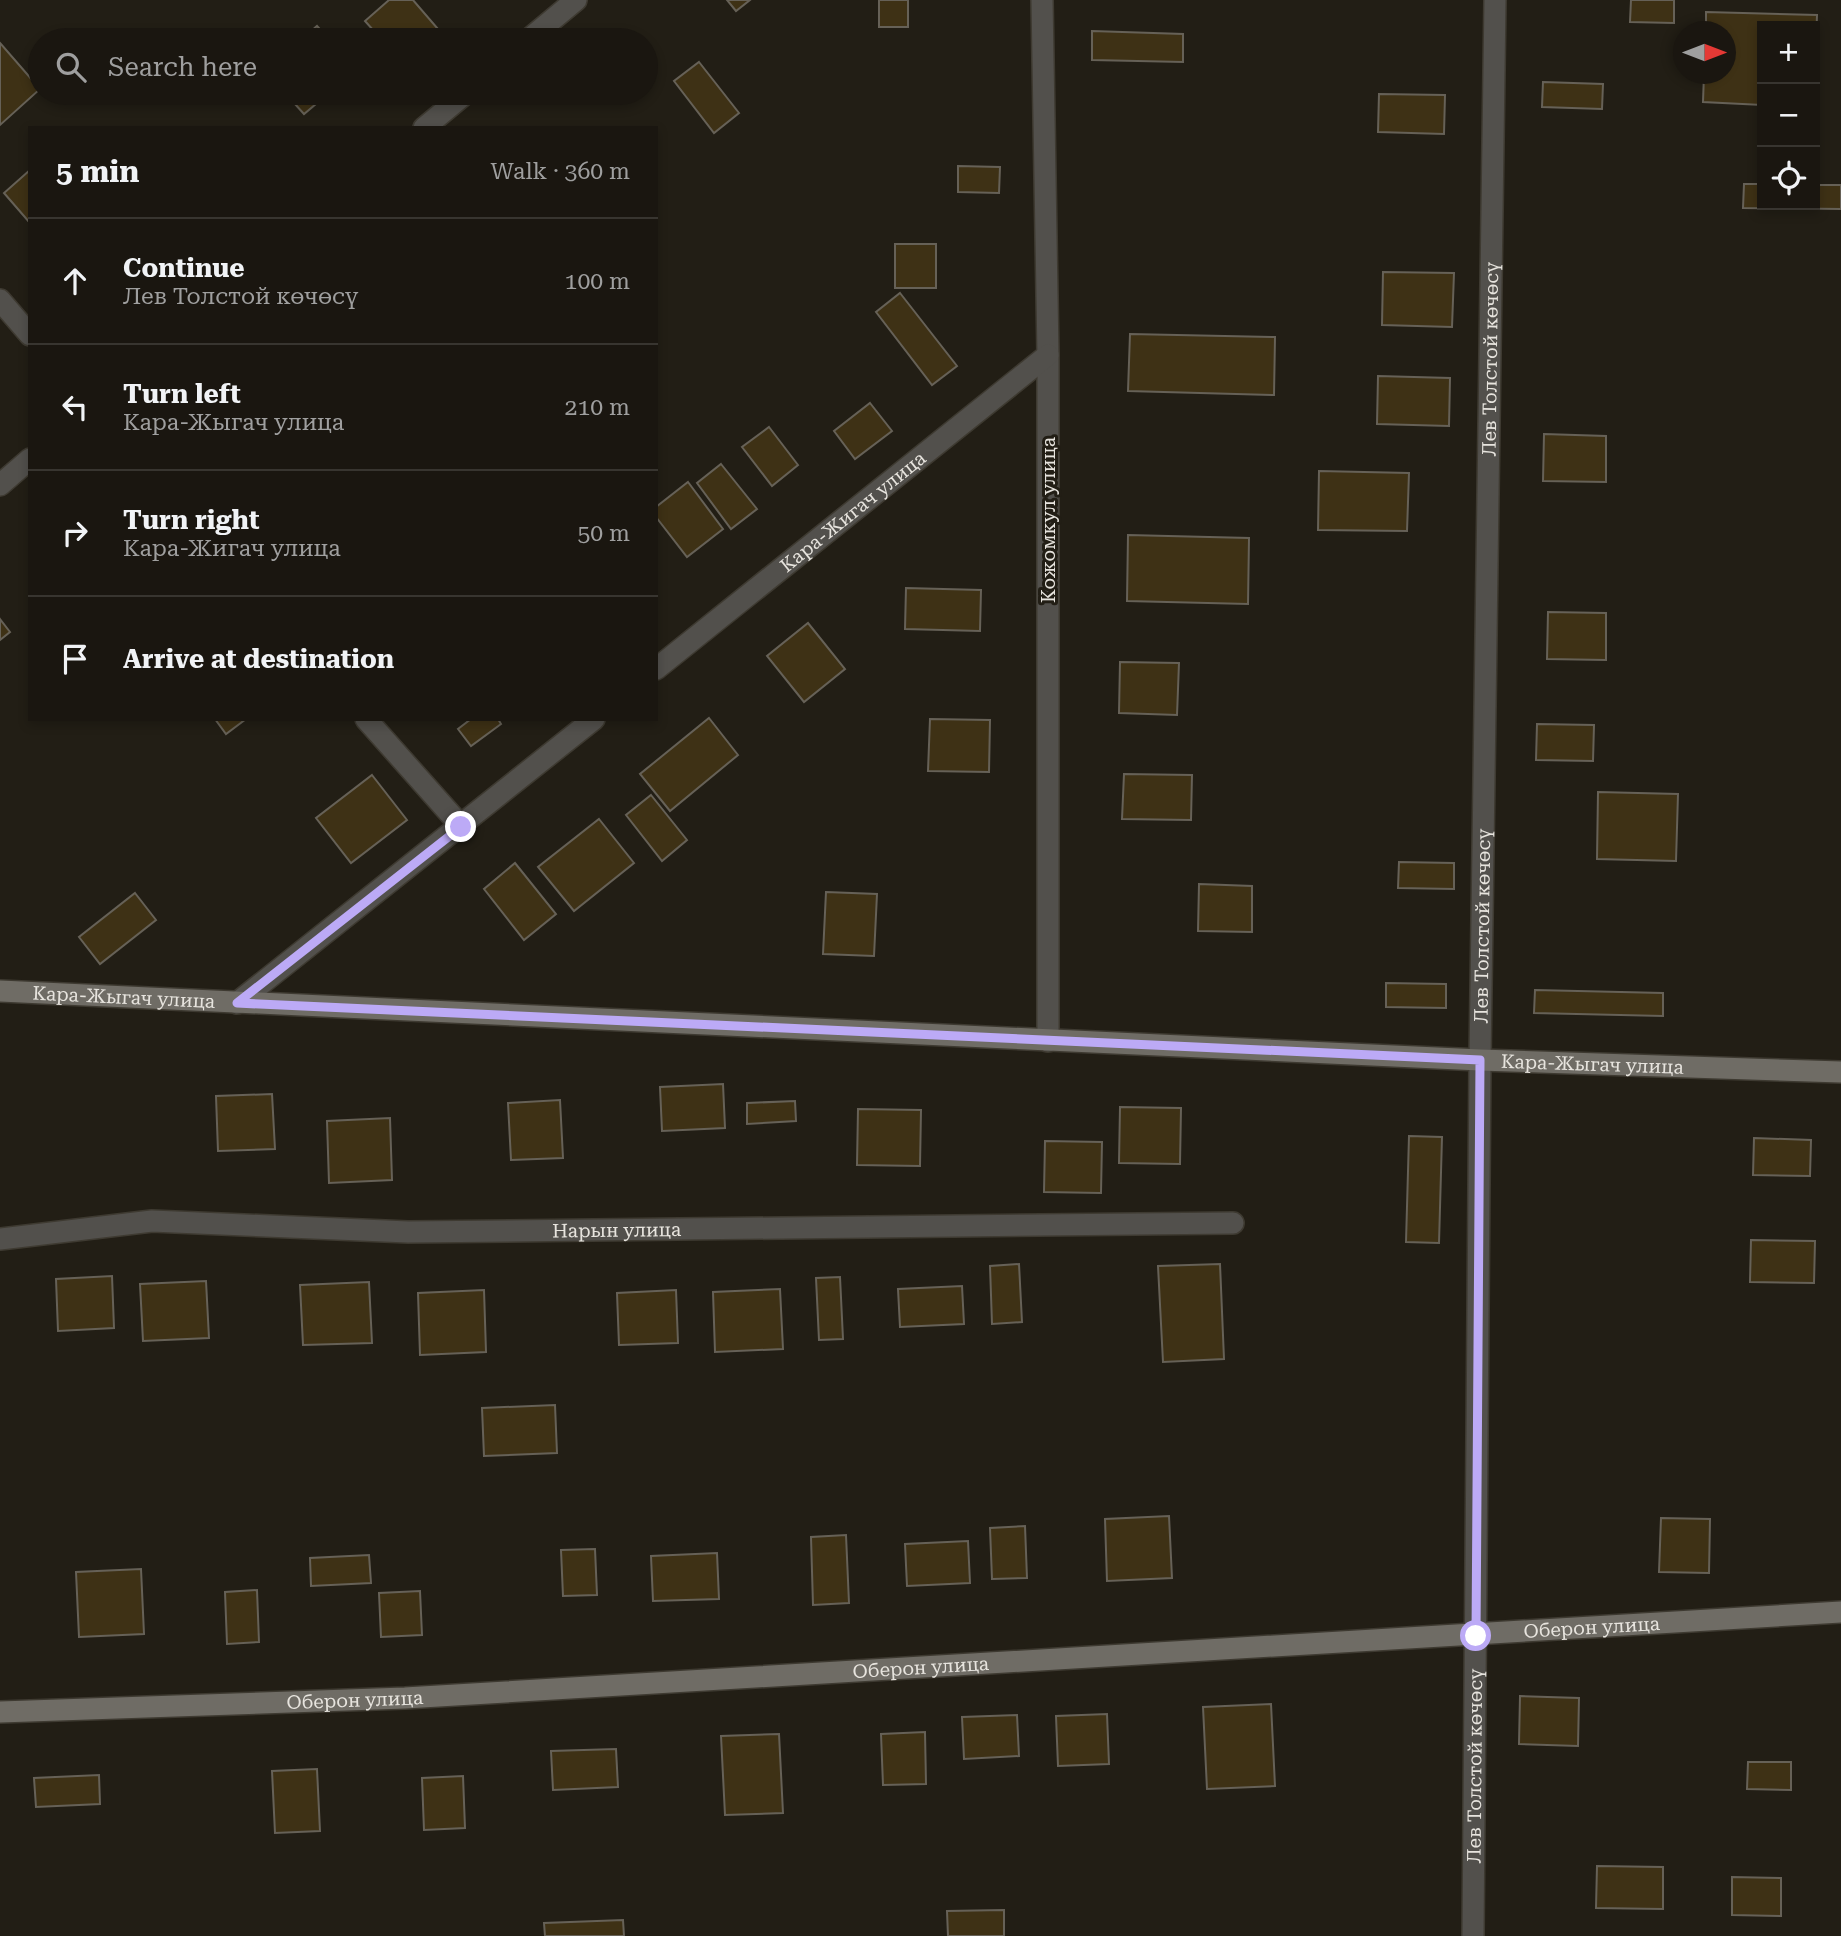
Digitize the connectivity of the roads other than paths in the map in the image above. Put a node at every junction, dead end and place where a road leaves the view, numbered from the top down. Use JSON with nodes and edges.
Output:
{"nodes":[{"id":1,"x":576,"y":0,"type":"edge"},
{"id":2,"x":1042,"y":0,"type":"edge"},
{"id":3,"x":1495,"y":0,"type":"edge"},
{"id":4,"x":542,"y":28,"type":"edge"},
{"id":5,"x":452,"y":105,"type":"edge"},
{"id":6,"x":426,"y":126,"type":"edge"},
{"id":7,"x":0,"y":300,"type":"edge"},
{"id":8,"x":28,"y":333,"type":"edge"},
{"id":9,"x":1048,"y":355,"type":"junction"},
{"id":10,"x":28,"y":461,"type":"edge"},
{"id":11,"x":0,"y":485,"type":"edge"},
{"id":12,"x":658,"y":667,"type":"edge"},
{"id":13,"x":368,"y":721,"type":"edge"},
{"id":14,"x":592,"y":721,"type":"edge"},
{"id":15,"x":461,"y":827,"type":"junction"},
{"id":16,"x":0,"y":991,"type":"edge"},
{"id":17,"x":237,"y":1003,"type":"junction"},
{"id":18,"x":1048,"y":1041,"type":"junction"},
{"id":19,"x":1480,"y":1060,"type":"junction"},
{"id":20,"x":1841,"y":1072,"type":"edge"},
{"id":21,"x":1233,"y":1223,"type":"dead end"},
{"id":22,"x":0,"y":1239,"type":"edge"},
{"id":23,"x":1841,"y":1612,"type":"edge"},
{"id":24,"x":1476,"y":1636,"type":"junction"},
{"id":25,"x":0,"y":1712,"type":"edge"},
{"id":26,"x":1473,"y":1936,"type":"edge"}],
"edges":[{"from":1,"to":4,"type":"street"},
{"from":2,"to":9,"type":"street","name":"Кожомкул улица"},
{"from":3,"to":19,"type":"street","name":"Лев Толстой көчөсү"},
{"from":5,"to":6,"type":"street"},
{"from":7,"to":8,"type":"street"},
{"from":9,"to":12,"type":"street","name":"Кара-Жигач улица"},
{"from":9,"to":18,"type":"street","name":"Кожомкул улица"},
{"from":10,"to":11,"type":"street"},
{"from":13,"to":15,"type":"street"},
{"from":14,"to":15,"type":"street"},
{"from":15,"to":17,"type":"street"},
{"from":16,"to":17,"type":"street","name":"Кара-Жыгач улица"},
{"from":17,"to":18,"type":"street","name":"Кара-Жыгач улица"},
{"from":18,"to":19,"type":"street","name":"Кара-Жыгач улица"},
{"from":19,"to":20,"type":"street","name":"Кара-Жыгач улица"},
{"from":19,"to":24,"type":"street","name":"Лев Толстой көчөсү"},
{"from":21,"to":22,"type":"street","name":"Нарын улица"},
{"from":23,"to":24,"type":"street","name":"Оберон улица"},
{"from":24,"to":25,"type":"street","name":"Оберон улица"},
{"from":24,"to":26,"type":"street","name":"Лев Толстой көчөсү"}]}
